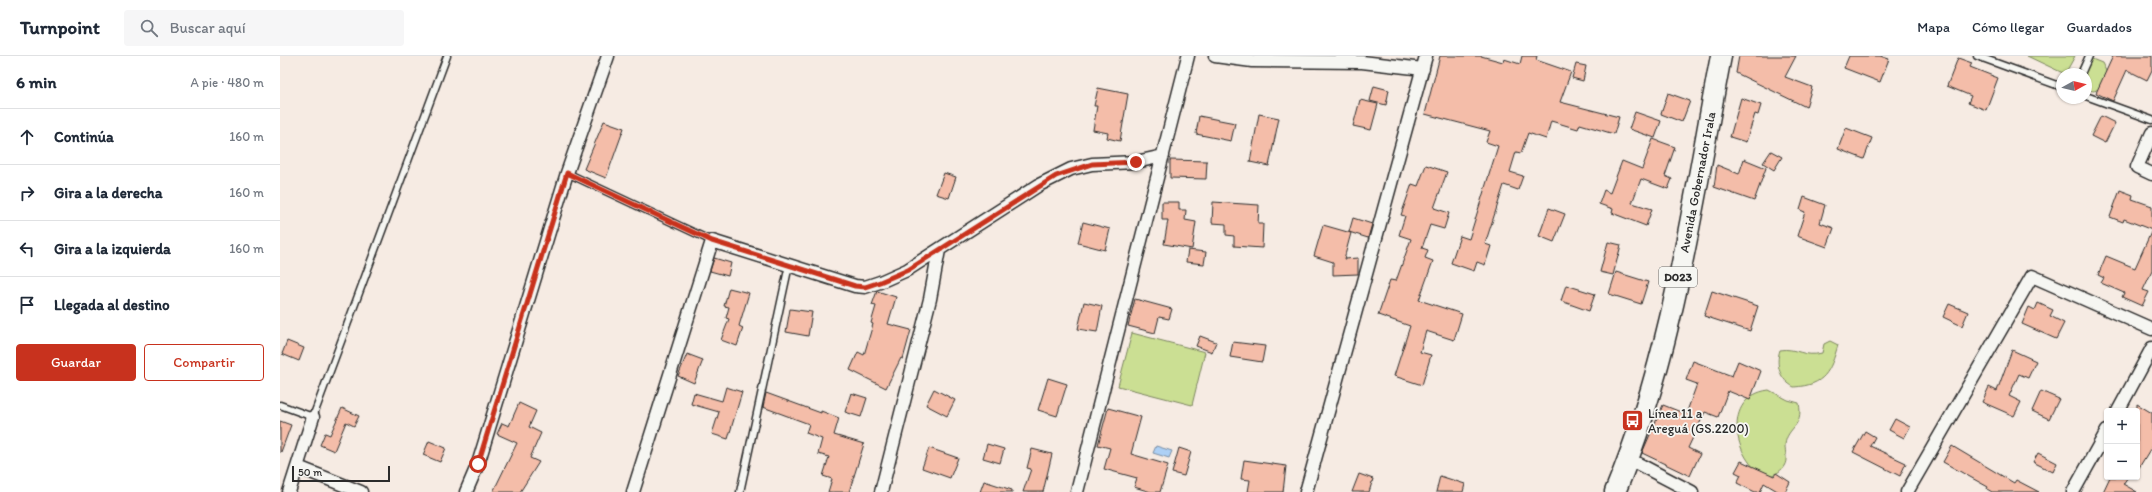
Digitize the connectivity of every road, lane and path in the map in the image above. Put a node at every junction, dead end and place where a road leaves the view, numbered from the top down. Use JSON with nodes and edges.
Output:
{"nodes":[{"id":1,"x":447,"y":56,"type":"edge"},
{"id":2,"x":608,"y":56,"type":"edge"},
{"id":3,"x":1188,"y":56,"type":"edge"},
{"id":4,"x":1215,"y":56,"type":"edge"},
{"id":5,"x":1426,"y":56,"type":"edge"},
{"id":6,"x":1721,"y":56,"type":"edge"},
{"id":7,"x":1977,"y":56,"type":"edge"},
{"id":8,"x":2089,"y":56,"type":"edge"},
{"id":9,"x":2084,"y":68,"type":"edge"},
{"id":10,"x":1423,"y":69,"type":"junction"},
{"id":11,"x":2056,"y":85,"type":"edge"},
{"id":12,"x":2092,"y":98,"type":"edge"},
{"id":13,"x":2152,"y":120,"type":"edge"},
{"id":14,"x":2152,"y":133,"type":"edge"},
{"id":15,"x":1163,"y":156,"type":"junction"},
{"id":16,"x":567,"y":173,"type":"junction"},
{"id":17,"x":2152,"y":174,"type":"edge"},
{"id":18,"x":712,"y":241,"type":"junction"},
{"id":19,"x":939,"y":250,"type":"junction"},
{"id":20,"x":789,"y":265,"type":"junction"},
{"id":21,"x":2152,"y":329,"type":"edge"},
{"id":22,"x":2152,"y":348,"type":"edge"},
{"id":23,"x":280,"y":405,"type":"edge"},
{"id":24,"x":2120,"y":408,"type":"edge"},
{"id":25,"x":313,"y":417,"type":"junction"},
{"id":26,"x":2104,"y":437,"type":"edge"},
{"id":27,"x":1629,"y":459,"type":"junction"},
{"id":28,"x":298,"y":466,"type":"junction"},
{"id":29,"x":289,"y":492,"type":"edge"},
{"id":30,"x":361,"y":492,"type":"edge"},
{"id":31,"x":466,"y":492,"type":"edge"},
{"id":32,"x":633,"y":492,"type":"edge"},
{"id":33,"x":740,"y":492,"type":"edge"},
{"id":34,"x":881,"y":492,"type":"edge"},
{"id":35,"x":1077,"y":492,"type":"edge"},
{"id":36,"x":1306,"y":492,"type":"edge"},
{"id":37,"x":1615,"y":492,"type":"edge"},
{"id":38,"x":1692,"y":492,"type":"edge"},
{"id":39,"x":1907,"y":492,"type":"edge"},
{"id":40,"x":2074,"y":492,"type":"edge"}],
"edges":[{"from":1,"to":25,"type":"lane"},
{"from":2,"to":16,"type":"street"},
{"from":3,"to":15,"type":"street"},
{"from":4,"to":10,"type":"street"},
{"from":5,"to":10,"type":"street"},
{"from":6,"to":27,"type":"main road","name":"Avenida Gobernador Irala","number":"D023"},
{"from":7,"to":11,"type":"lane"},
{"from":8,"to":9,"type":"lane"},
{"from":10,"to":36,"type":"street"},
{"from":12,"to":13,"type":"lane"},
{"from":14,"to":17,"type":"street"},
{"from":15,"to":19,"type":"street"},
{"from":15,"to":35,"type":"street"},
{"from":16,"to":18,"type":"lane"},
{"from":16,"to":31,"type":"street"},
{"from":18,"to":20,"type":"street"},
{"from":18,"to":32,"type":"street"},
{"from":19,"to":20,"type":"street"},
{"from":19,"to":34,"type":"street"},
{"from":20,"to":33,"type":"lane"},
{"from":21,"to":39,"type":"street"},
{"from":22,"to":24,"type":"street"},
{"from":23,"to":25,"type":"lane"},
{"from":25,"to":28,"type":"street"},
{"from":26,"to":40,"type":"street"},
{"from":27,"to":37,"type":"main road","name":"Avenida Gobernador Irala","number":"D023"},
{"from":27,"to":38,"type":"street"},
{"from":28,"to":29,"type":"street"},
{"from":28,"to":30,"type":"street"}]}
